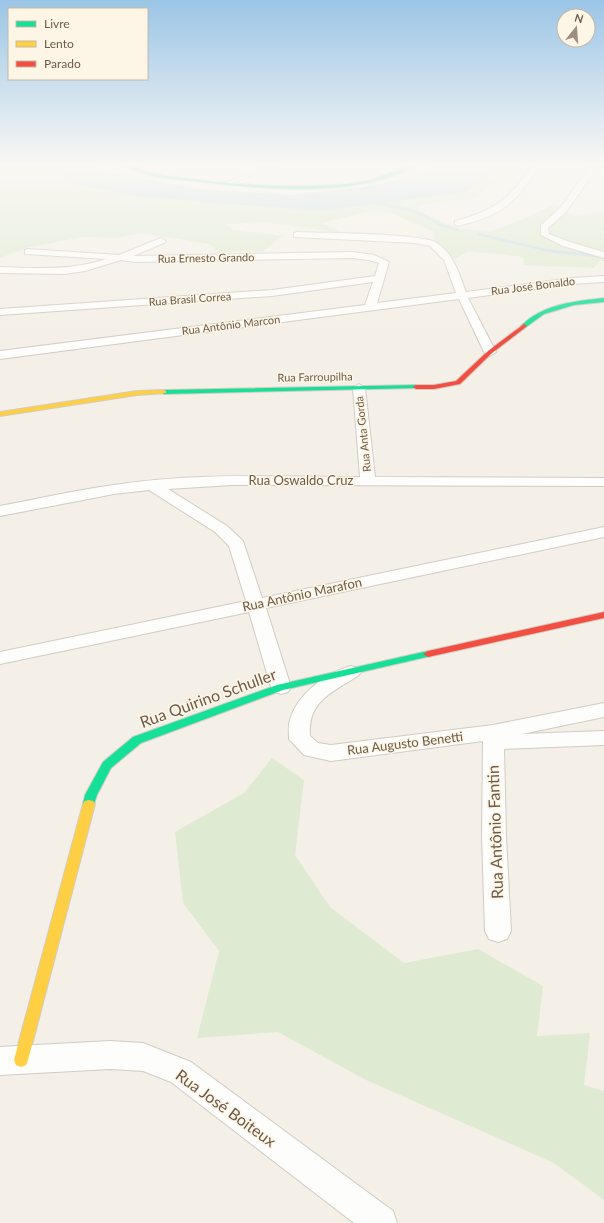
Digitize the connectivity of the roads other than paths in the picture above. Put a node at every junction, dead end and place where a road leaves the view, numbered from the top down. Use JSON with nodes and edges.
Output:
{"nodes":[{"id":1,"x":462,"y":222,"type":"edge"},
{"id":2,"x":550,"y":222,"type":"edge"},
{"id":3,"x":458,"y":223,"type":"dead end"},
{"id":4,"x":544,"y":227,"type":"junction"},
{"id":5,"x":297,"y":235,"type":"dead end"},
{"id":6,"x":584,"y":240,"type":"dead end"},
{"id":7,"x":161,"y":241,"type":"dead end"},
{"id":8,"x":28,"y":252,"type":"dead end"},
{"id":9,"x":604,"y":255,"type":"edge"},
{"id":10,"x":117,"y":258,"type":"junction"},
{"id":11,"x":0,"y":270,"type":"edge"},
{"id":12,"x":380,"y":278,"type":"junction"},
{"id":13,"x":604,"y":279,"type":"edge"},
{"id":14,"x":462,"y":295,"type":"junction"},
{"id":15,"x":604,"y":300,"type":"edge"},
{"id":16,"x":370,"y":307,"type":"junction"},
{"id":17,"x":0,"y":312,"type":"edge"},
{"id":18,"x":490,"y":352,"type":"junction"},
{"id":19,"x":0,"y":355,"type":"edge"},
{"id":20,"x":359,"y":388,"type":"junction"},
{"id":21,"x":0,"y":414,"type":"edge"},
{"id":22,"x":368,"y":480,"type":"junction"},
{"id":23,"x":604,"y":481,"type":"edge"},
{"id":24,"x":152,"y":485,"type":"junction"},
{"id":25,"x":0,"y":511,"type":"edge"},
{"id":26,"x":604,"y":532,"type":"edge"},
{"id":27,"x":257,"y":604,"type":"junction"},
{"id":28,"x":604,"y":615,"type":"edge"},
{"id":29,"x":0,"y":658,"type":"edge"},
{"id":30,"x":352,"y":672,"type":"junction"},
{"id":31,"x":281,"y":687,"type":"junction"},
{"id":32,"x":604,"y":710,"type":"edge"},
{"id":33,"x":493,"y":737,"type":"junction"},
{"id":34,"x":604,"y":738,"type":"edge"},
{"id":35,"x":498,"y":932,"type":"dead end"},
{"id":36,"x":11,"y":1060,"type":"edge"},
{"id":37,"x":381,"y":1223,"type":"edge"}],
"edges":[{"from":1,"to":3,"type":"street"},
{"from":2,"to":4,"type":"street"},
{"from":4,"to":6,"type":"street"},
{"from":4,"to":9,"type":"street"},
{"from":5,"to":14,"type":"street"},
{"from":7,"to":10,"type":"street"},
{"from":8,"to":10,"type":"street","name":"Rua Ernesto Grando"},
{"from":10,"to":11,"type":"street"},
{"from":10,"to":12,"type":"street","name":"Rua Ernesto Grando"},
{"from":12,"to":16,"type":"street","name":"Rua Ernesto Grando"},
{"from":12,"to":17,"type":"street","name":"Rua Brasil Correa"},
{"from":13,"to":14,"type":"street","name":"Rua José Bonaldo"},
{"from":14,"to":16,"type":"street","name":"Rua Antônio Marcon"},
{"from":14,"to":18,"type":"street"},
{"from":15,"to":18,"type":"street","name":"Rua Farroupilha"},
{"from":16,"to":19,"type":"street","name":"Rua Antônio Marcon"},
{"from":18,"to":20,"type":"street","name":"Rua Farroupilha"},
{"from":20,"to":21,"type":"street","name":"Rua Farroupilha"},
{"from":20,"to":22,"type":"street","name":"Rua Anta Gorda"},
{"from":22,"to":23,"type":"street","name":"Rua Oswaldo Cruz"},
{"from":22,"to":24,"type":"street","name":"Rua Oswaldo Cruz"},
{"from":24,"to":25,"type":"street","name":"Rua Oswaldo Cruz"},
{"from":24,"to":27,"type":"street"},
{"from":26,"to":27,"type":"street","name":"Rua Antônio Marafon"},
{"from":27,"to":29,"type":"street","name":"Rua Antônio Marafon"},
{"from":27,"to":31,"type":"street"},
{"from":28,"to":30,"type":"street","name":"Rua Quirino Schuller"},
{"from":30,"to":31,"type":"street","name":"Rua Quirino Schuller"},
{"from":30,"to":33,"type":"street","name":"Rua Augusto Benetti"},
{"from":31,"to":36,"type":"street","name":"Rua Quirino Schuller"},
{"from":32,"to":33,"type":"street","name":"Rua Augusto Benetti"},
{"from":33,"to":34,"type":"street"},
{"from":33,"to":35,"type":"street","name":"Rua Antônio Fantin"},
{"from":36,"to":37,"type":"street","name":"Rua José Boiteux"}]}
